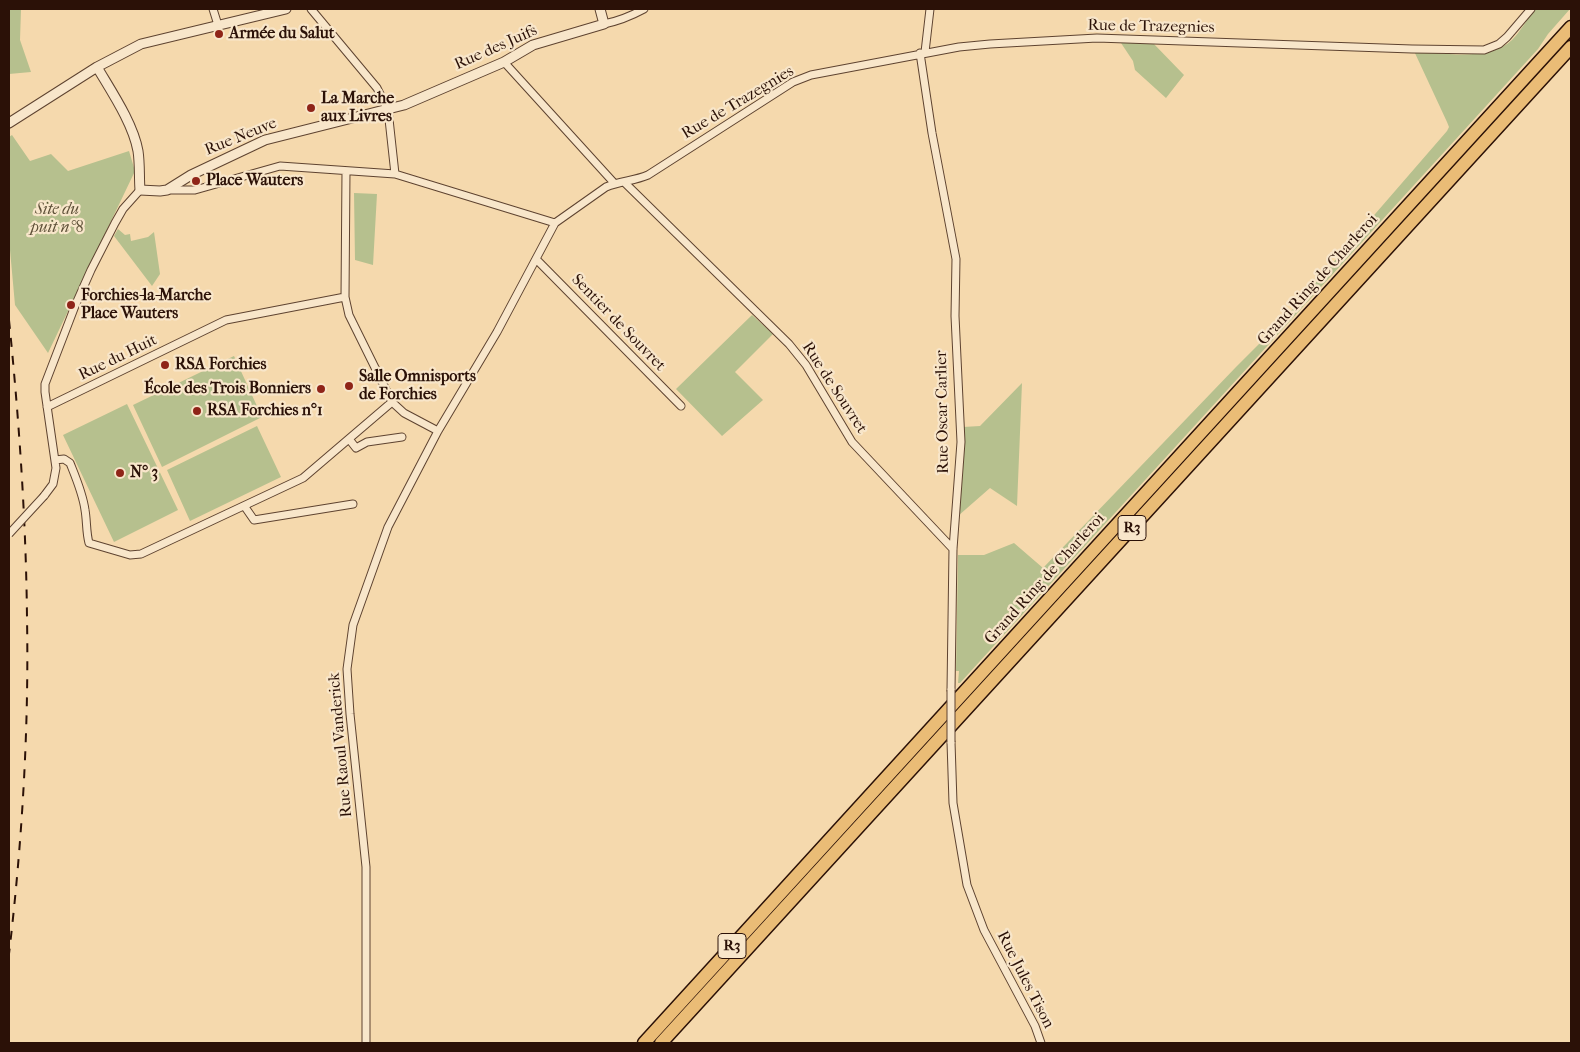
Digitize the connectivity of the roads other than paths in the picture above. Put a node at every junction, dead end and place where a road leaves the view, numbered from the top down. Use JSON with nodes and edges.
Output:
{"nodes":[{"id":1,"x":213,"y":9,"type":"edge"},
{"id":2,"x":286,"y":9,"type":"edge"},
{"id":3,"x":311,"y":9,"type":"edge"},
{"id":4,"x":600,"y":9,"type":"edge"},
{"id":5,"x":644,"y":9,"type":"edge"},
{"id":6,"x":930,"y":9,"type":"edge"},
{"id":7,"x":1531,"y":9,"type":"edge"},
{"id":8,"x":604,"y":24,"type":"junction"},
{"id":9,"x":218,"y":25,"type":"junction"},
{"id":10,"x":1571,"y":27,"type":"edge"},
{"id":11,"x":1571,"y":47,"type":"edge"},
{"id":12,"x":922,"y":53,"type":"junction"},
{"id":13,"x":504,"y":62,"type":"junction"},
{"id":14,"x":97,"y":66,"type":"junction"},
{"id":15,"x":388,"y":110,"type":"junction"},
{"id":16,"x":9,"y":123,"type":"edge"},
{"id":17,"x":346,"y":170,"type":"junction"},
{"id":18,"x":395,"y":174,"type":"junction"},
{"id":19,"x":624,"y":182,"type":"junction"},
{"id":20,"x":615,"y":184,"type":"junction"},
{"id":21,"x":140,"y":190,"type":"junction"},
{"id":22,"x":168,"y":190,"type":"junction"},
{"id":23,"x":555,"y":223,"type":"junction"},
{"id":24,"x":536,"y":259,"type":"junction"},
{"id":25,"x":345,"y":297,"type":"junction"},
{"id":26,"x":392,"y":402,"type":"junction"},
{"id":27,"x":680,"y":406,"type":"dead end"},
{"id":28,"x":47,"y":408,"type":"junction"},
{"id":29,"x":438,"y":431,"type":"junction"},
{"id":30,"x":402,"y":438,"type":"dead end"},
{"id":31,"x":348,"y":439,"type":"junction"},
{"id":32,"x":55,"y":460,"type":"junction"},
{"id":33,"x":354,"y":504,"type":"dead end"},
{"id":34,"x":244,"y":507,"type":"junction"},
{"id":35,"x":9,"y":534,"type":"edge"},
{"id":36,"x":953,"y":549,"type":"junction"},
{"id":37,"x":953,"y":803,"type":"joint"},
{"id":38,"x":647,"y":1040,"type":"edge"},
{"id":39,"x":366,"y":1043,"type":"edge"},
{"id":40,"x":635,"y":1043,"type":"edge"},
{"id":41,"x":661,"y":1043,"type":"edge"},
{"id":42,"x":1041,"y":1043,"type":"edge"}],
"edges":[{"from":1,"to":9,"type":"street"},
{"from":2,"to":9,"type":"street"},
{"from":3,"to":15,"type":"street"},
{"from":4,"to":8,"type":"street"},
{"from":5,"to":8,"type":"street"},
{"from":6,"to":12,"type":"street","name":"Rue Oscar Carlier"},
{"from":7,"to":12,"type":"street","name":"Rue de Trazegnies"},
{"from":8,"to":13,"type":"street","name":"Rue des Juifs"},
{"from":9,"to":14,"type":"street"},
{"from":10,"to":38,"type":"highway","name":"Grand Ring de Charleroi","number":"R3"},
{"from":11,"to":41,"type":"highway","name":"Grand Ring de Charleroi","number":"R3"},
{"from":12,"to":19,"type":"street","name":"Rue de Trazegnies"},
{"from":12,"to":36,"type":"street","name":"Rue Oscar Carlier"},
{"from":13,"to":15,"type":"street","name":"Rue des Juifs"},
{"from":13,"to":20,"type":"street"},
{"from":14,"to":16,"type":"street"},
{"from":14,"to":21,"type":"street"},
{"from":15,"to":18,"type":"street"},
{"from":15,"to":22,"type":"street","name":"Rue Neuve"},
{"from":17,"to":18,"type":"street"},
{"from":17,"to":22,"type":"street"},
{"from":17,"to":25,"type":"street"},
{"from":18,"to":23,"type":"street"},
{"from":19,"to":20,"type":"street","name":"Rue de Trazegnies"},
{"from":19,"to":36,"type":"street","name":"Rue de Souvret"},
{"from":20,"to":23,"type":"street","name":"Rue de Trazegnies"},
{"from":21,"to":22,"type":"street"},
{"from":21,"to":28,"type":"street"},
{"from":23,"to":24,"type":"street","name":"Rue Raoul Vanderick"},
{"from":24,"to":27,"type":"street","name":"Sentier de Souvret"},
{"from":24,"to":29,"type":"street","name":"Rue Raoul Vanderick"},
{"from":25,"to":26,"type":"street"},
{"from":25,"to":28,"type":"street","name":"Rue du Huit"},
{"from":26,"to":29,"type":"street"},
{"from":26,"to":31,"type":"street"},
{"from":28,"to":32,"type":"street"},
{"from":29,"to":39,"type":"street","name":"Rue Raoul Vanderick"},
{"from":30,"to":31,"type":"street"},
{"from":31,"to":34,"type":"street"},
{"from":32,"to":34,"type":"street"},
{"from":32,"to":35,"type":"street","bridge":true},
{"from":33,"to":34,"type":"street"},
{"from":36,"to":37,"type":"street","name":"Rue Oscar Carlier","bridge":true},
{"from":37,"to":42,"type":"street","name":"Rue Jules Tison"},
{"from":38,"to":40,"type":"highway"}]}
